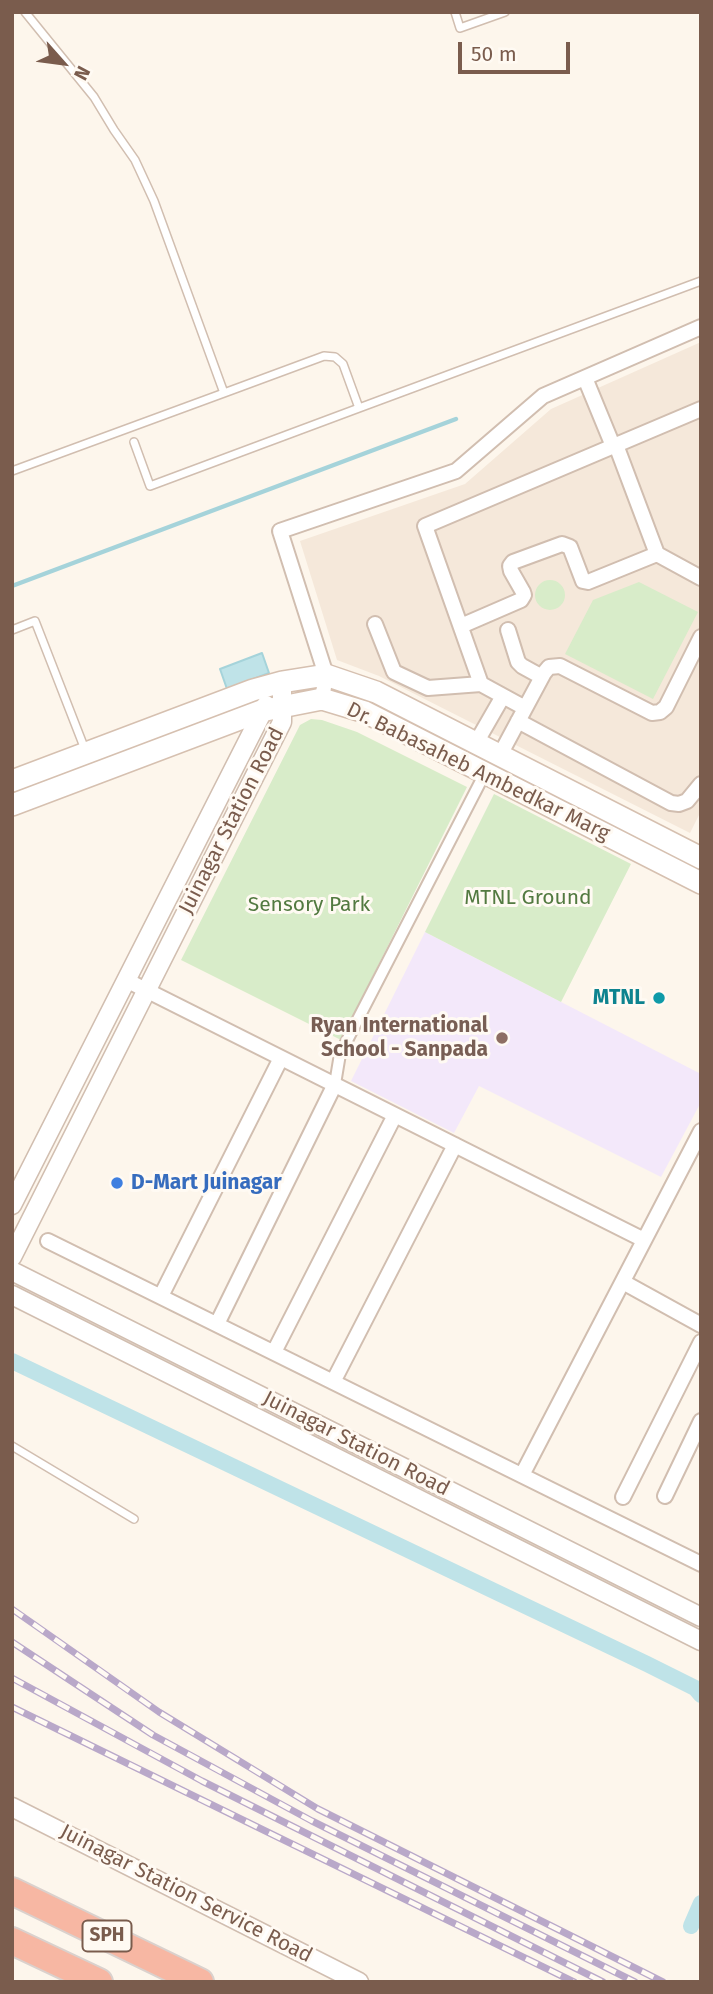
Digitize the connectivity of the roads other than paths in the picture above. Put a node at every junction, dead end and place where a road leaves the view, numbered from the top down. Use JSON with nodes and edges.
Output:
{"nodes":[{"id":1,"x":25,"y":12,"type":"edge"},
{"id":2,"x":455,"y":12,"type":"edge"},
{"id":3,"x":505,"y":12,"type":"edge"},
{"id":4,"x":701,"y":281,"type":"edge"},
{"id":5,"x":701,"y":327,"type":"edge"},
{"id":6,"x":584,"y":378,"type":"junction"},
{"id":7,"x":224,"y":393,"type":"junction"},
{"id":8,"x":359,"y":408,"type":"junction"},
{"id":9,"x":701,"y":409,"type":"edge"},
{"id":10,"x":134,"y":442,"type":"dead end"},
{"id":11,"x":614,"y":446,"type":"junction"},
{"id":12,"x":12,"y":471,"type":"edge"},
{"id":13,"x":657,"y":554,"type":"junction"},
{"id":14,"x":701,"y":578,"type":"edge"},
{"id":15,"x":375,"y":624,"type":"dead end"},
{"id":16,"x":460,"y":625,"type":"junction"},
{"id":17,"x":12,"y":630,"type":"edge"},
{"id":18,"x":508,"y":630,"type":"dead end"},
{"id":19,"x":701,"y":637,"type":"edge"},
{"id":20,"x":326,"y":675,"type":"junction"},
{"id":21,"x":542,"y":677,"type":"junction"},
{"id":22,"x":282,"y":682,"type":"junction"},
{"id":23,"x":481,"y":684,"type":"junction"},
{"id":24,"x":503,"y":696,"type":"junction"},
{"id":25,"x":322,"y":699,"type":"junction"},
{"id":26,"x":272,"y":709,"type":"junction"},
{"id":27,"x":521,"y":715,"type":"junction"},
{"id":28,"x":477,"y":743,"type":"junction"},
{"id":29,"x":86,"y":753,"type":"junction"},
{"id":30,"x":500,"y":755,"type":"junction"},
{"id":31,"x":485,"y":774,"type":"junction"},
{"id":32,"x":12,"y":780,"type":"edge"},
{"id":33,"x":701,"y":784,"type":"edge"},
{"id":34,"x":12,"y":805,"type":"edge"},
{"id":35,"x":698,"y":870,"type":"edge"},
{"id":36,"x":126,"y":980,"type":"junction"},
{"id":37,"x":147,"y":990,"type":"junction"},
{"id":38,"x":281,"y":1058,"type":"junction"},
{"id":39,"x":335,"y":1084,"type":"junction"},
{"id":40,"x":395,"y":1115,"type":"junction"},
{"id":41,"x":701,"y":1130,"type":"edge"},
{"id":42,"x":455,"y":1145,"type":"junction"},
{"id":43,"x":12,"y":1205,"type":"edge"},
{"id":44,"x":48,"y":1241,"type":"dead end"},
{"id":45,"x":644,"y":1241,"type":"junction"},
{"id":46,"x":12,"y":1258,"type":"edge"},
{"id":47,"x":12,"y":1271,"type":"edge"},
{"id":48,"x":623,"y":1282,"type":"junction"},
{"id":49,"x":12,"y":1295,"type":"edge"},
{"id":50,"x":161,"y":1296,"type":"junction"},
{"id":51,"x":217,"y":1324,"type":"junction"},
{"id":52,"x":701,"y":1325,"type":"edge"},
{"id":53,"x":701,"y":1342,"type":"edge"},
{"id":54,"x":274,"y":1352,"type":"junction"},
{"id":55,"x":333,"y":1382,"type":"junction"},
{"id":56,"x":701,"y":1421,"type":"edge"},
{"id":57,"x":12,"y":1446,"type":"edge"},
{"id":58,"x":522,"y":1475,"type":"junction"},
{"id":59,"x":665,"y":1496,"type":"dead end"},
{"id":60,"x":623,"y":1497,"type":"dead end"},
{"id":61,"x":134,"y":1519,"type":"dead end"},
{"id":62,"x":701,"y":1564,"type":"edge"},
{"id":63,"x":701,"y":1618,"type":"edge"},
{"id":64,"x":701,"y":1640,"type":"edge"},
{"id":65,"x":12,"y":1807,"type":"edge"},
{"id":66,"x":12,"y":1891,"type":"edge"},
{"id":67,"x":12,"y":1941,"type":"edge"},
{"id":68,"x":99,"y":1982,"type":"edge"},
{"id":69,"x":200,"y":1982,"type":"edge"},
{"id":70,"x":359,"y":1982,"type":"edge"}],
"edges":[{"from":1,"to":7,"type":"lane"},
{"from":2,"to":3,"type":"lane"},
{"from":4,"to":8,"type":"lane"},
{"from":5,"to":6,"type":"street"},
{"from":6,"to":11,"type":"street"},
{"from":6,"to":20,"type":"street"},
{"from":7,"to":8,"type":"lane"},
{"from":7,"to":12,"type":"lane"},
{"from":8,"to":10,"type":"lane"},
{"from":9,"to":11,"type":"street"},
{"from":11,"to":13,"type":"street"},
{"from":11,"to":16,"type":"street"},
{"from":13,"to":14,"type":"street"},
{"from":13,"to":16,"type":"street"},
{"from":15,"to":23,"type":"street"},
{"from":16,"to":23,"type":"street"},
{"from":17,"to":29,"type":"lane"},
{"from":18,"to":21,"type":"street"},
{"from":19,"to":21,"type":"street"},
{"from":20,"to":22,"type":"main road","name":"Dr. Babasaheb Ambedkar Marg"},
{"from":20,"to":25,"type":"street"},
{"from":20,"to":28,"type":"main road","name":"Dr. Babasaheb Ambedkar Marg"},
{"from":21,"to":27,"type":"street"},
{"from":22,"to":26,"type":"street","name":"Juinagar Station Road"},
{"from":22,"to":29,"type":"main road","name":"Dr. Babasaheb Ambedkar Marg"},
{"from":23,"to":24,"type":"street"},
{"from":24,"to":27,"type":"street"},
{"from":24,"to":28,"type":"street"},
{"from":25,"to":26,"type":"main road","name":"Dr. Babasaheb Ambedkar Marg"},
{"from":25,"to":31,"type":"main road","name":"Dr. Babasaheb Ambedkar Marg"},
{"from":26,"to":34,"type":"main road","name":"Dr. Babasaheb Ambedkar Marg"},
{"from":26,"to":36,"type":"street","name":"Juinagar Station Road"},
{"from":26,"to":37,"type":"street","name":"Juinagar Station Road"},
{"from":27,"to":30,"type":"street"},
{"from":27,"to":33,"type":"street"},
{"from":28,"to":30,"type":"main road","name":"Dr. Babasaheb Ambedkar Marg"},
{"from":29,"to":32,"type":"main road","name":"Dr. Babasaheb Ambedkar Marg"},
{"from":30,"to":35,"type":"main road","name":"Dr. Babasaheb Ambedkar Marg"},
{"from":31,"to":35,"type":"main road","name":"Dr. Babasaheb Ambedkar Marg"},
{"from":31,"to":39,"type":"street"},
{"from":36,"to":37,"type":"street"},
{"from":36,"to":43,"type":"street","name":"Juinagar Station Road"},
{"from":37,"to":38,"type":"street"},
{"from":37,"to":46,"type":"street","name":"Juinagar Station Road"},
{"from":38,"to":39,"type":"street"},
{"from":38,"to":50,"type":"street"},
{"from":39,"to":40,"type":"street"},
{"from":39,"to":51,"type":"street"},
{"from":40,"to":42,"type":"street"},
{"from":40,"to":54,"type":"street"},
{"from":41,"to":45,"type":"street"},
{"from":42,"to":45,"type":"street"},
{"from":42,"to":55,"type":"street"},
{"from":44,"to":50,"type":"street"},
{"from":45,"to":48,"type":"street"},
{"from":47,"to":63,"type":"street","name":"Juinagar Station Road"},
{"from":48,"to":52,"type":"street"},
{"from":48,"to":58,"type":"street"},
{"from":49,"to":64,"type":"street","name":"Juinagar Station Road"},
{"from":50,"to":51,"type":"street"},
{"from":51,"to":54,"type":"street"},
{"from":53,"to":60,"type":"street"},
{"from":54,"to":55,"type":"street"},
{"from":55,"to":58,"type":"street"},
{"from":56,"to":59,"type":"street"},
{"from":57,"to":61,"type":"lane"},
{"from":58,"to":62,"type":"street"},
{"from":65,"to":70,"type":"street","name":"Juinagar Station Service Road"},
{"from":66,"to":69,"type":"highway","number":"SPH"},
{"from":67,"to":68,"type":"highway","number":"SPH"}]}
